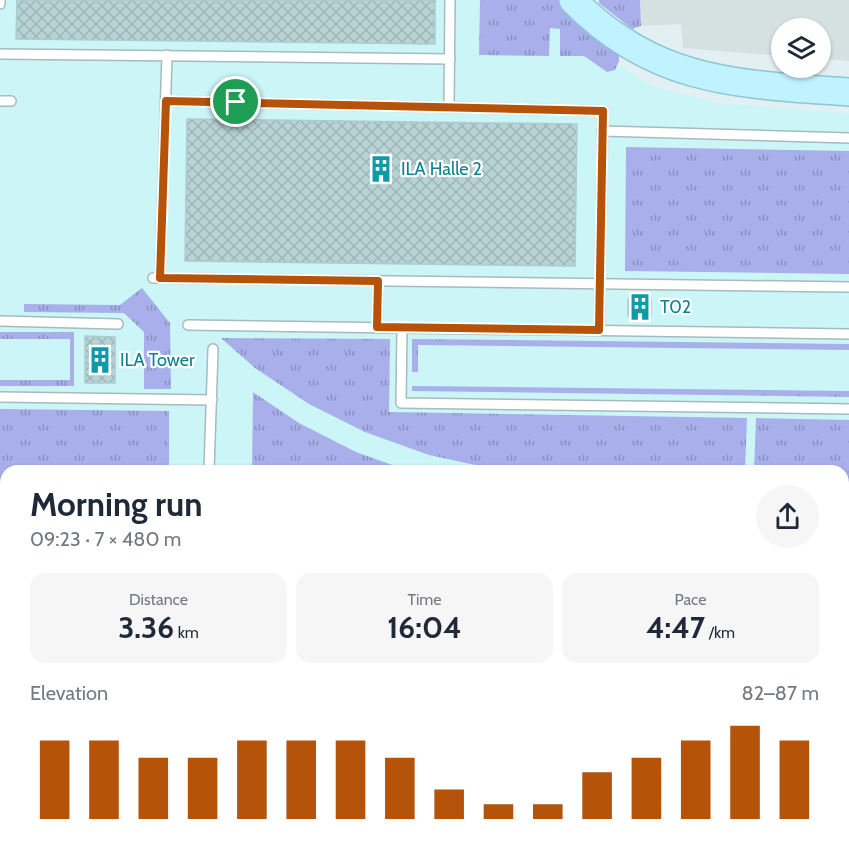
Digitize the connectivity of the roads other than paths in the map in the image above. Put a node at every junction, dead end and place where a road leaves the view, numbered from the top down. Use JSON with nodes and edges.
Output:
{"nodes":[{"id":1,"x":450,"y":0,"type":"edge"},
{"id":2,"x":573,"y":0,"type":"edge"},
{"id":3,"x":0,"y":54,"type":"edge"},
{"id":4,"x":167,"y":55,"type":"junction"},
{"id":5,"x":450,"y":59,"type":"junction"},
{"id":6,"x":849,"y":92,"type":"edge"},
{"id":7,"x":0,"y":101,"type":"edge"},
{"id":8,"x":12,"y":101,"type":"dead end"},
{"id":9,"x":166,"y":101,"type":"junction"},
{"id":10,"x":448,"y":107,"type":"junction"},
{"id":11,"x":602,"y":131,"type":"junction"},
{"id":12,"x":849,"y":138,"type":"edge"},
{"id":13,"x":378,"y":281,"type":"junction"},
{"id":14,"x":600,"y":284,"type":"junction"},
{"id":15,"x":849,"y":286,"type":"edge"},
{"id":16,"x":0,"y":321,"type":"edge"},
{"id":17,"x":118,"y":324,"type":"dead end"},
{"id":18,"x":188,"y":325,"type":"dead end"},
{"id":19,"x":377,"y":327,"type":"junction"},
{"id":20,"x":402,"y":328,"type":"junction"},
{"id":21,"x":599,"y":330,"type":"junction"},
{"id":22,"x":849,"y":334,"type":"edge"},
{"id":23,"x":213,"y":349,"type":"dead end"},
{"id":24,"x":0,"y":396,"type":"edge"},
{"id":25,"x":212,"y":400,"type":"junction"},
{"id":26,"x":849,"y":409,"type":"edge"},
{"id":27,"x":210,"y":465,"type":"edge"}],
"edges":[{"from":1,"to":5,"type":"lane"},
{"from":2,"to":6,"type":"street"},
{"from":3,"to":4,"type":"lane"},
{"from":4,"to":5,"type":"lane"},
{"from":4,"to":9,"type":"lane"},
{"from":5,"to":10,"type":"lane"},
{"from":7,"to":8,"type":"lane"},
{"from":9,"to":10,"type":"lane"},
{"from":9,"to":13,"type":"lane"},
{"from":10,"to":11,"type":"lane"},
{"from":11,"to":12,"type":"lane"},
{"from":11,"to":14,"type":"lane"},
{"from":13,"to":14,"type":"lane"},
{"from":13,"to":19,"type":"lane"},
{"from":14,"to":15,"type":"lane"},
{"from":14,"to":21,"type":"lane"},
{"from":16,"to":17,"type":"lane"},
{"from":18,"to":19,"type":"lane"},
{"from":19,"to":20,"type":"lane"},
{"from":20,"to":21,"type":"lane"},
{"from":20,"to":26,"type":"lane"},
{"from":21,"to":22,"type":"lane"},
{"from":23,"to":25,"type":"lane"},
{"from":24,"to":25,"type":"lane"},
{"from":25,"to":27,"type":"lane"}]}
